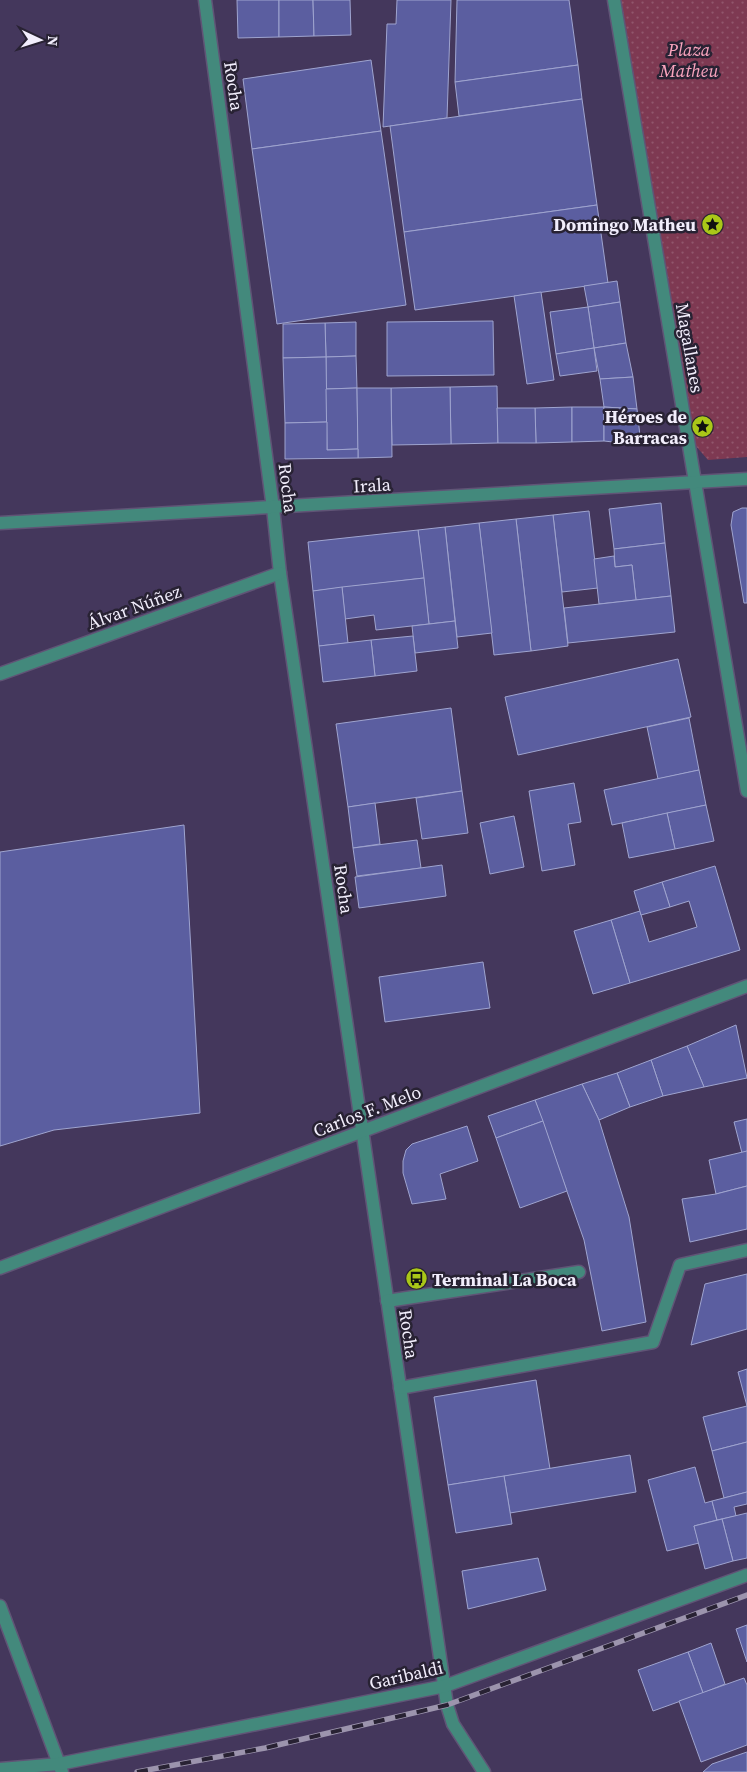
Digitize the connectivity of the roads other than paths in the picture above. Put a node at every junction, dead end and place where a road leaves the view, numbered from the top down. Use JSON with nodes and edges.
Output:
{"nodes":[{"id":1,"x":205,"y":0,"type":"edge"},
{"id":2,"x":614,"y":0,"type":"edge"},
{"id":3,"x":747,"y":479,"type":"edge"},
{"id":4,"x":695,"y":482,"type":"junction"},
{"id":5,"x":273,"y":508,"type":"junction"},
{"id":6,"x":0,"y":523,"type":"edge"},
{"id":7,"x":280,"y":573,"type":"junction"},
{"id":8,"x":0,"y":674,"type":"edge"},
{"id":9,"x":747,"y":791,"type":"edge"},
{"id":10,"x":747,"y":986,"type":"edge"},
{"id":11,"x":362,"y":1132,"type":"junction"},
{"id":12,"x":747,"y":1250,"type":"edge"},
{"id":13,"x":0,"y":1268,"type":"edge"},
{"id":14,"x":579,"y":1272,"type":"dead end"},
{"id":15,"x":387,"y":1301,"type":"junction"},
{"id":16,"x":400,"y":1388,"type":"junction"},
{"id":17,"x":747,"y":1575,"type":"edge"},
{"id":18,"x":0,"y":1606,"type":"edge"},
{"id":19,"x":445,"y":1686,"type":"junction"},
{"id":20,"x":61,"y":1768,"type":"edge"},
{"id":21,"x":0,"y":1769,"type":"edge"},
{"id":22,"x":484,"y":1772,"type":"edge"}],
"edges":[{"from":1,"to":5,"type":"street","name":"Rocha"},
{"from":2,"to":4,"type":"street","name":"Magallanes"},
{"from":3,"to":4,"type":"street","name":"Irala"},
{"from":4,"to":5,"type":"street","name":"Irala"},
{"from":4,"to":9,"type":"street","name":"Magallanes"},
{"from":5,"to":6,"type":"street","name":"Irala"},
{"from":5,"to":7,"type":"street","name":"Rocha"},
{"from":7,"to":8,"type":"street","name":"Álvar Núñez"},
{"from":7,"to":11,"type":"street","name":"Rocha"},
{"from":10,"to":11,"type":"street","name":"Carlos F. Melo"},
{"from":11,"to":13,"type":"street","name":"Carlos F. Melo"},
{"from":11,"to":15,"type":"street","name":"Rocha"},
{"from":12,"to":16,"type":"street"},
{"from":14,"to":15,"type":"street"},
{"from":15,"to":16,"type":"street","name":"Rocha"},
{"from":16,"to":19,"type":"street","name":"Rocha"},
{"from":17,"to":19,"type":"street","name":"Garibaldi"},
{"from":18,"to":20,"type":"street"},
{"from":19,"to":20,"type":"street","name":"Garibaldi"},
{"from":19,"to":22,"type":"street","name":"Rocha"},
{"from":20,"to":21,"type":"street","name":"Garibaldi"}]}
